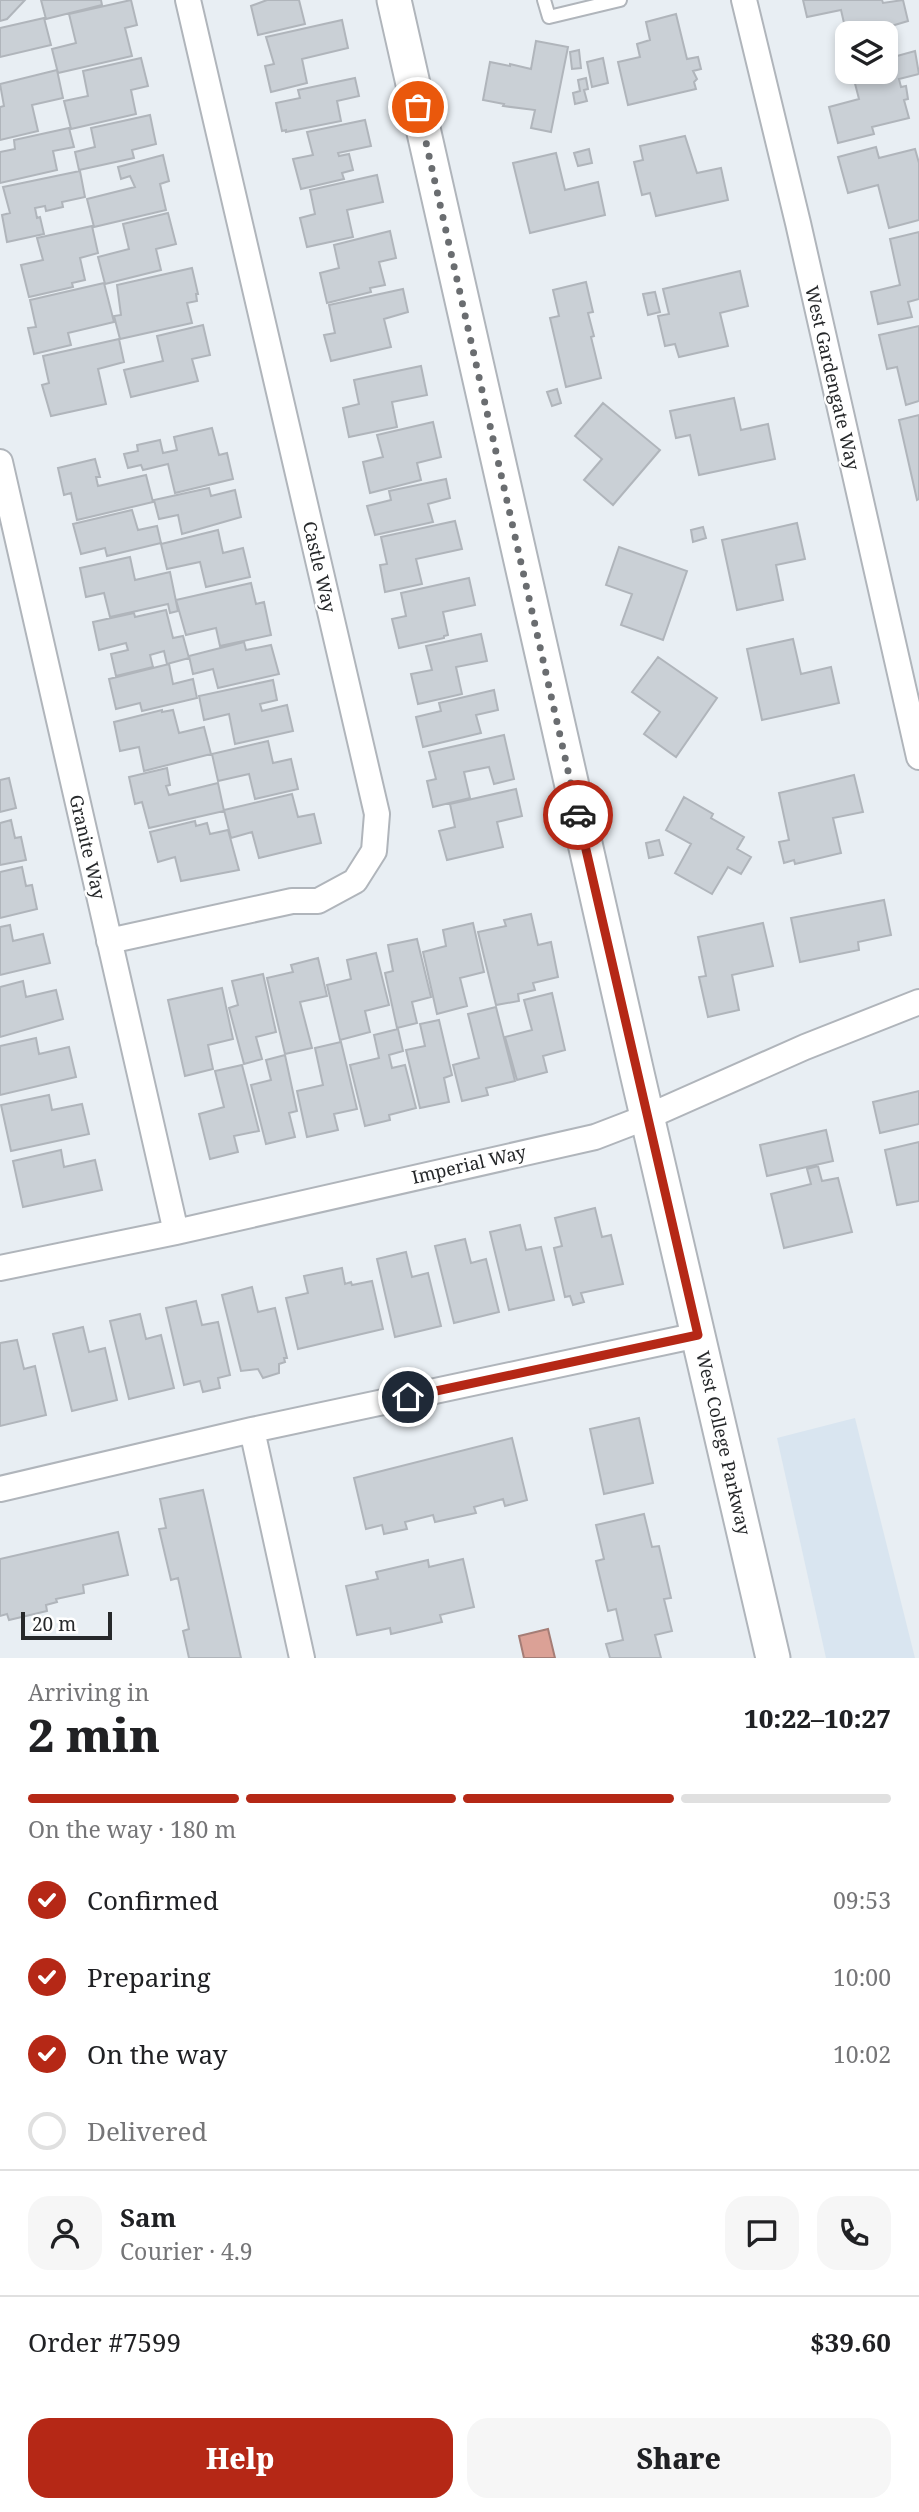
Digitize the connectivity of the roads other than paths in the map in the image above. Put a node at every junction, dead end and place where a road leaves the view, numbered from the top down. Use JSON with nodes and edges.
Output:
{"nodes":[{"id":1,"x":188,"y":0,"type":"edge"},
{"id":2,"x":394,"y":0,"type":"edge"},
{"id":3,"x":544,"y":0,"type":"edge"},
{"id":4,"x":620,"y":0,"type":"edge"},
{"id":5,"x":744,"y":0,"type":"edge"},
{"id":6,"x":0,"y":462,"type":"edge"},
{"id":7,"x":919,"y":757,"type":"edge"},
{"id":8,"x":109,"y":941,"type":"junction"},
{"id":9,"x":919,"y":1002,"type":"edge"},
{"id":10,"x":647,"y":1117,"type":"junction"},
{"id":11,"x":176,"y":1232,"type":"junction"},
{"id":12,"x":0,"y":1268,"type":"edge"},
{"id":13,"x":698,"y":1335,"type":"junction"},
{"id":14,"x":252,"y":1430,"type":"junction"},
{"id":15,"x":0,"y":1489,"type":"edge"},
{"id":16,"x":302,"y":1658,"type":"edge"},
{"id":17,"x":773,"y":1658,"type":"edge"}],
"edges":[{"from":1,"to":8,"type":"street","name":"Castle Way"},
{"from":2,"to":10,"type":"main road","name":"West College Parkway"},
{"from":3,"to":4,"type":"lane"},
{"from":5,"to":7,"type":"street","name":"West Gardengate Way"},
{"from":6,"to":8,"type":"street","name":"Granite Way"},
{"from":8,"to":11,"type":"street","name":"Granite Way"},
{"from":9,"to":10,"type":"street","name":"Imperial Way"},
{"from":10,"to":11,"type":"street","name":"Imperial Way"},
{"from":10,"to":13,"type":"main road","name":"West College Parkway"},
{"from":11,"to":12,"type":"street","name":"Imperial Way"},
{"from":13,"to":14,"type":"street"},
{"from":13,"to":17,"type":"main road","name":"West College Parkway"},
{"from":14,"to":15,"type":"street"},
{"from":14,"to":16,"type":"street"}]}
